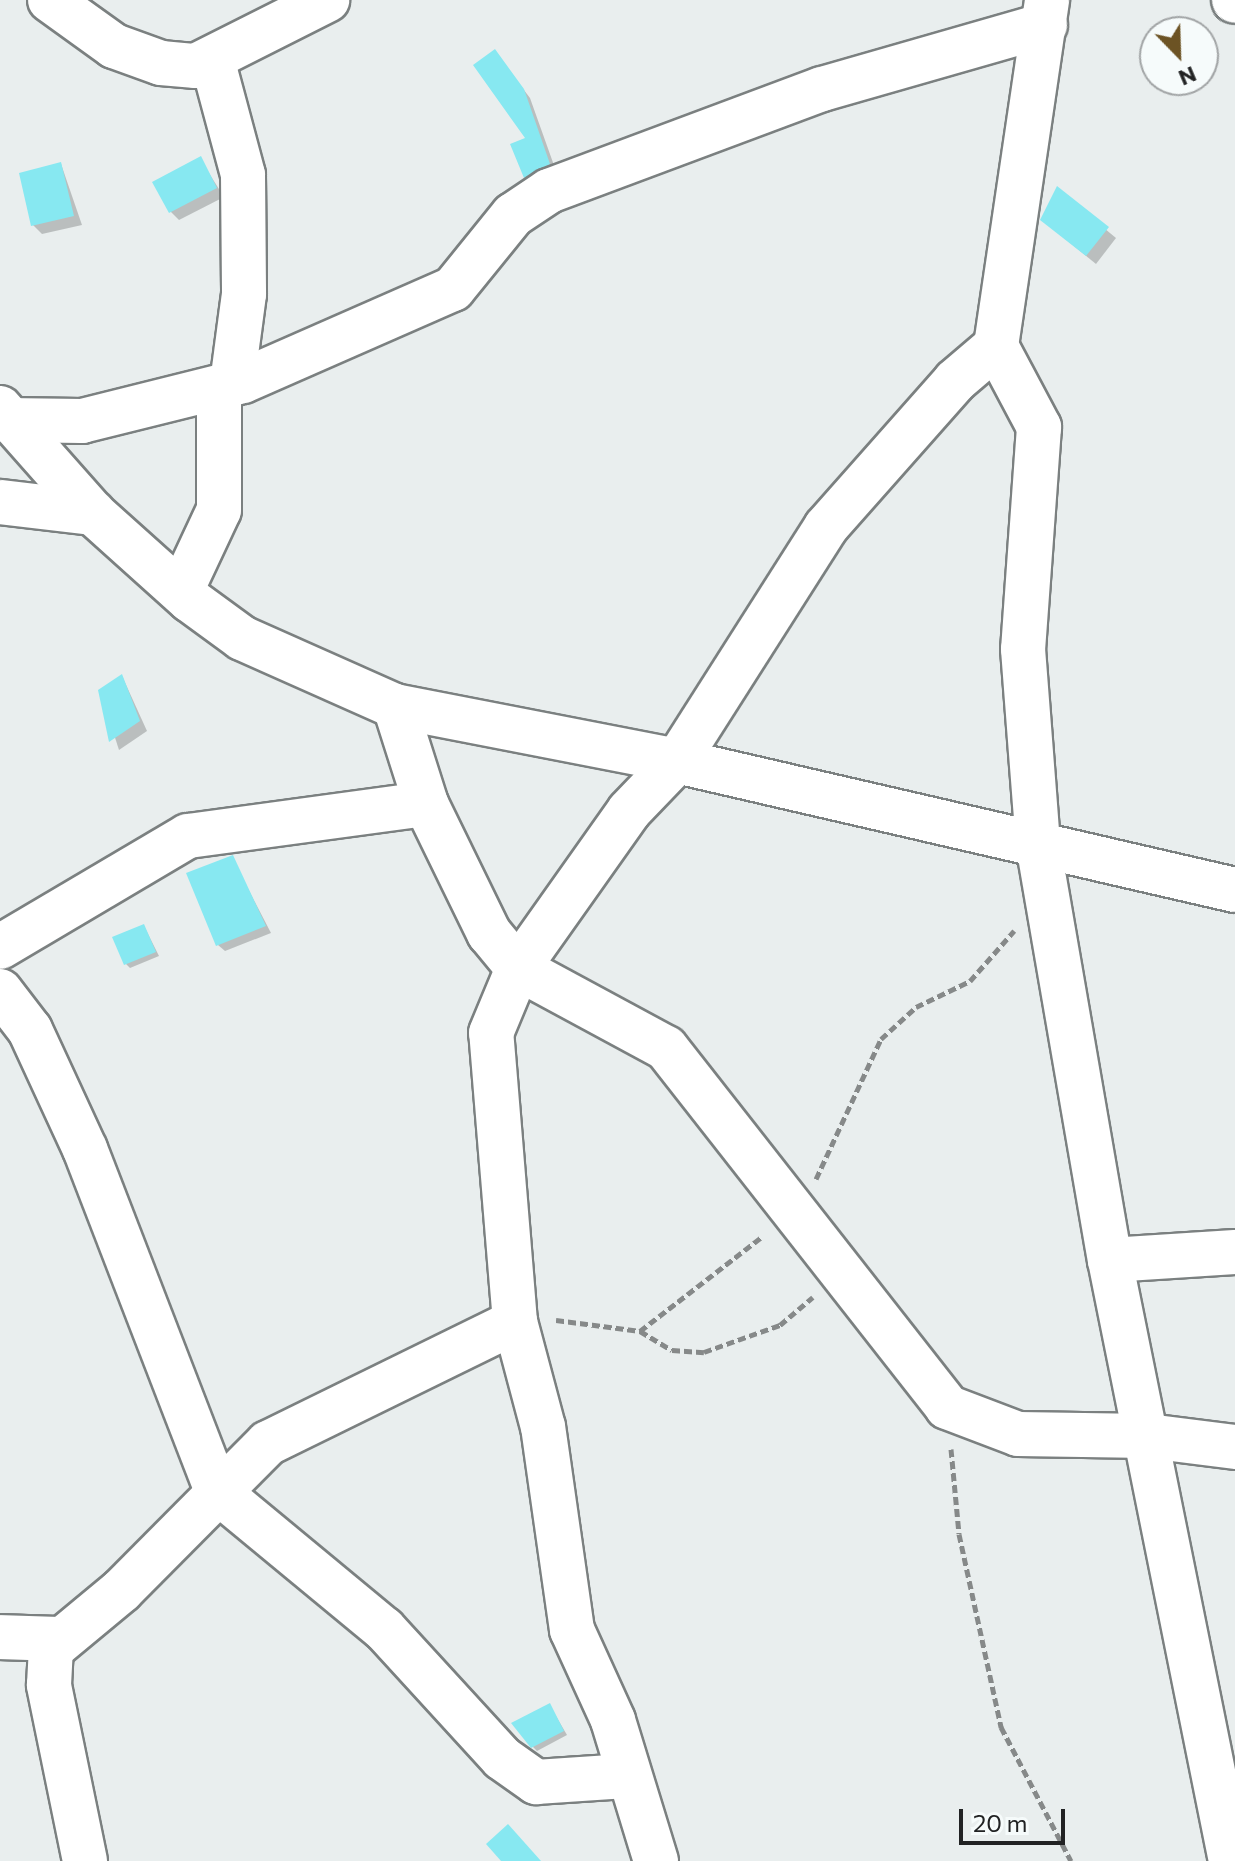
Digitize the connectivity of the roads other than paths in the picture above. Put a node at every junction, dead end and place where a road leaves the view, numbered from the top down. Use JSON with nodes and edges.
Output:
{"nodes":[{"id":1,"x":50,"y":0,"type":"edge"},
{"id":2,"x":327,"y":0,"type":"edge"},
{"id":3,"x":1046,"y":13,"type":"edge"},
{"id":4,"x":212,"y":59,"type":"junction"},
{"id":5,"x":996,"y":346,"type":"junction"},
{"id":6,"x":226,"y":386,"type":"junction"},
{"id":7,"x":3,"y":414,"type":"edge"},
{"id":8,"x":0,"y":502,"type":"edge"},
{"id":9,"x":93,"y":513,"type":"junction"},
{"id":10,"x":181,"y":591,"type":"junction"},
{"id":11,"x":395,"y":706,"type":"junction"},
{"id":12,"x":677,"y":761,"type":"junction"},
{"id":13,"x":426,"y":804,"type":"junction"},
{"id":14,"x":1038,"y":844,"type":"junction"},
{"id":15,"x":1235,"y":890,"type":"edge"},
{"id":16,"x":0,"y":947,"type":"edge"},
{"id":17,"x":518,"y":968,"type":"junction"},
{"id":18,"x":0,"y":991,"type":"edge"},
{"id":19,"x":1235,"y":1252,"type":"edge"},
{"id":20,"x":1110,"y":1260,"type":"junction"},
{"id":21,"x":514,"y":1314,"type":"junction"},
{"id":22,"x":1148,"y":1436,"type":"junction"},
{"id":23,"x":1235,"y":1447,"type":"edge"},
{"id":24,"x":217,"y":1491,"type":"junction"},
{"id":25,"x":0,"y":1637,"type":"edge"},
{"id":26,"x":60,"y":1639,"type":"junction"},
{"id":27,"x":626,"y":1776,"type":"junction"},
{"id":28,"x":85,"y":1861,"type":"edge"},
{"id":29,"x":656,"y":1861,"type":"edge"},
{"id":30,"x":1231,"y":1861,"type":"edge"}],
"edges":[{"from":1,"to":4,"type":"street"},
{"from":2,"to":4,"type":"street"},
{"from":3,"to":5,"type":"street"},
{"from":3,"to":6,"type":"street"},
{"from":4,"to":6,"type":"street"},
{"from":5,"to":12,"type":"street"},
{"from":5,"to":14,"type":"street"},
{"from":6,"to":7,"type":"street"},
{"from":6,"to":10,"type":"street"},
{"from":7,"to":9,"type":"street"},
{"from":8,"to":9,"type":"street"},
{"from":9,"to":10,"type":"street"},
{"from":10,"to":11,"type":"street"},
{"from":11,"to":12,"type":"street"},
{"from":11,"to":13,"type":"street"},
{"from":12,"to":14,"type":"street"},
{"from":12,"to":17,"type":"street"},
{"from":13,"to":16,"type":"street"},
{"from":13,"to":17,"type":"street"},
{"from":14,"to":15,"type":"street"},
{"from":14,"to":20,"type":"street"},
{"from":17,"to":21,"type":"street"},
{"from":17,"to":22,"type":"street"},
{"from":18,"to":24,"type":"street"},
{"from":19,"to":20,"type":"street"},
{"from":20,"to":22,"type":"street"},
{"from":21,"to":24,"type":"street"},
{"from":21,"to":27,"type":"street"},
{"from":22,"to":23,"type":"street"},
{"from":22,"to":30,"type":"street"},
{"from":24,"to":26,"type":"street"},
{"from":24,"to":27,"type":"street"},
{"from":25,"to":26,"type":"street"},
{"from":26,"to":28,"type":"street"},
{"from":27,"to":29,"type":"street"}]}
